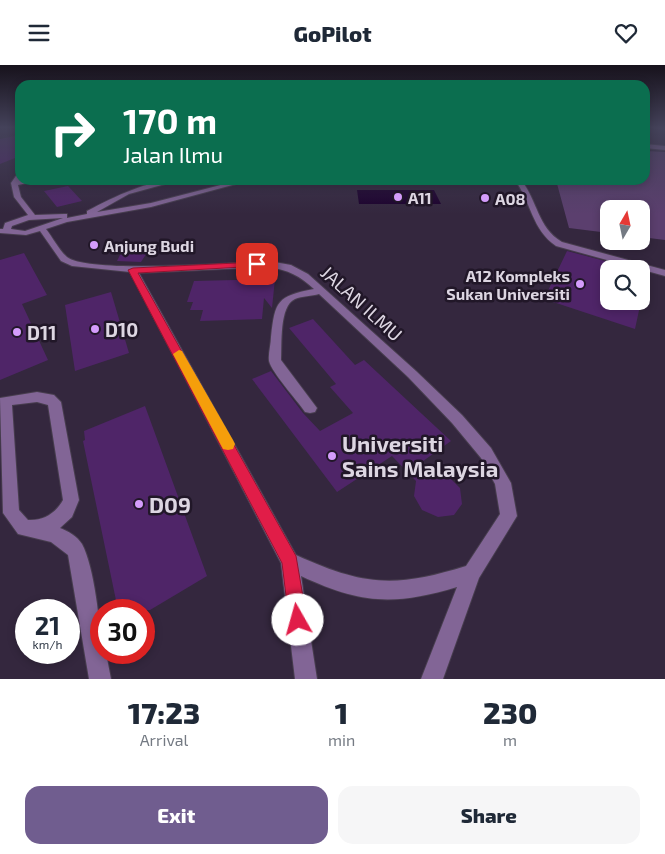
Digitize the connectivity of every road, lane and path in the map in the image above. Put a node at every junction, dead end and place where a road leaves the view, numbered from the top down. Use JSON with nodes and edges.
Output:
{"nodes":[{"id":1,"x":14,"y":183,"type":"edge"},
{"id":2,"x":158,"y":185,"type":"edge"},
{"id":3,"x":228,"y":185,"type":"edge"},
{"id":4,"x":522,"y":185,"type":"edge"},
{"id":5,"x":161,"y":202,"type":"junction"},
{"id":6,"x":90,"y":213,"type":"junction"},
{"id":7,"x":32,"y":216,"type":"junction"},
{"id":8,"x":13,"y":221,"type":"junction"},
{"id":9,"x":46,"y":223,"type":"junction"},
{"id":10,"x":0,"y":224,"type":"edge"},
{"id":11,"x":3,"y":231,"type":"edge"},
{"id":12,"x":26,"y":233,"type":"junction"},
{"id":13,"x":49,"y":241,"type":"junction"},
{"id":14,"x":133,"y":270,"type":"junction"},
{"id":15,"x":665,"y":273,"type":"edge"},
{"id":16,"x":322,"y":291,"type":"junction"},
{"id":17,"x":3,"y":401,"type":"edge"},
{"id":18,"x":310,"y":408,"type":"dead end"},
{"id":19,"x":38,"y":529,"type":"junction"},
{"id":20,"x":290,"y":561,"type":"junction"},
{"id":21,"x":472,"y":573,"type":"junction"},
{"id":22,"x":100,"y":679,"type":"edge"},
{"id":23,"x":306,"y":679,"type":"edge"},
{"id":24,"x":432,"y":679,"type":"edge"}],
"edges":[{"from":1,"to":7,"type":"street"},
{"from":2,"to":6,"type":"street"},
{"from":3,"to":5,"type":"street"},
{"from":4,"to":15,"type":"street"},
{"from":5,"to":6,"type":"street"},
{"from":5,"to":9,"type":"street"},
{"from":6,"to":9,"type":"street"},
{"from":7,"to":8,"type":"street"},
{"from":7,"to":9,"type":"street"},
{"from":8,"to":10,"type":"street"},
{"from":8,"to":11,"type":"street"},
{"from":9,"to":12,"type":"street"},
{"from":9,"to":13,"type":"street","name":"JALAN ILMU"},
{"from":11,"to":12,"type":"street"},
{"from":12,"to":13,"type":"street","name":"JALAN ILMU"},
{"from":13,"to":14,"type":"street","name":"JALAN ILMU"},
{"from":14,"to":16,"type":"street","name":"JALAN ILMU"},
{"from":14,"to":20,"type":"street"},
{"from":16,"to":18,"type":"street"},
{"from":16,"to":21,"type":"street","name":"JALAN ILMU"},
{"from":17,"to":19,"type":"street"},
{"from":17,"to":19,"type":"street"},
{"from":19,"to":22,"type":"street"},
{"from":20,"to":21,"type":"street"},
{"from":20,"to":23,"type":"street"},
{"from":21,"to":24,"type":"street","name":"JALAN ILMU"}]}
